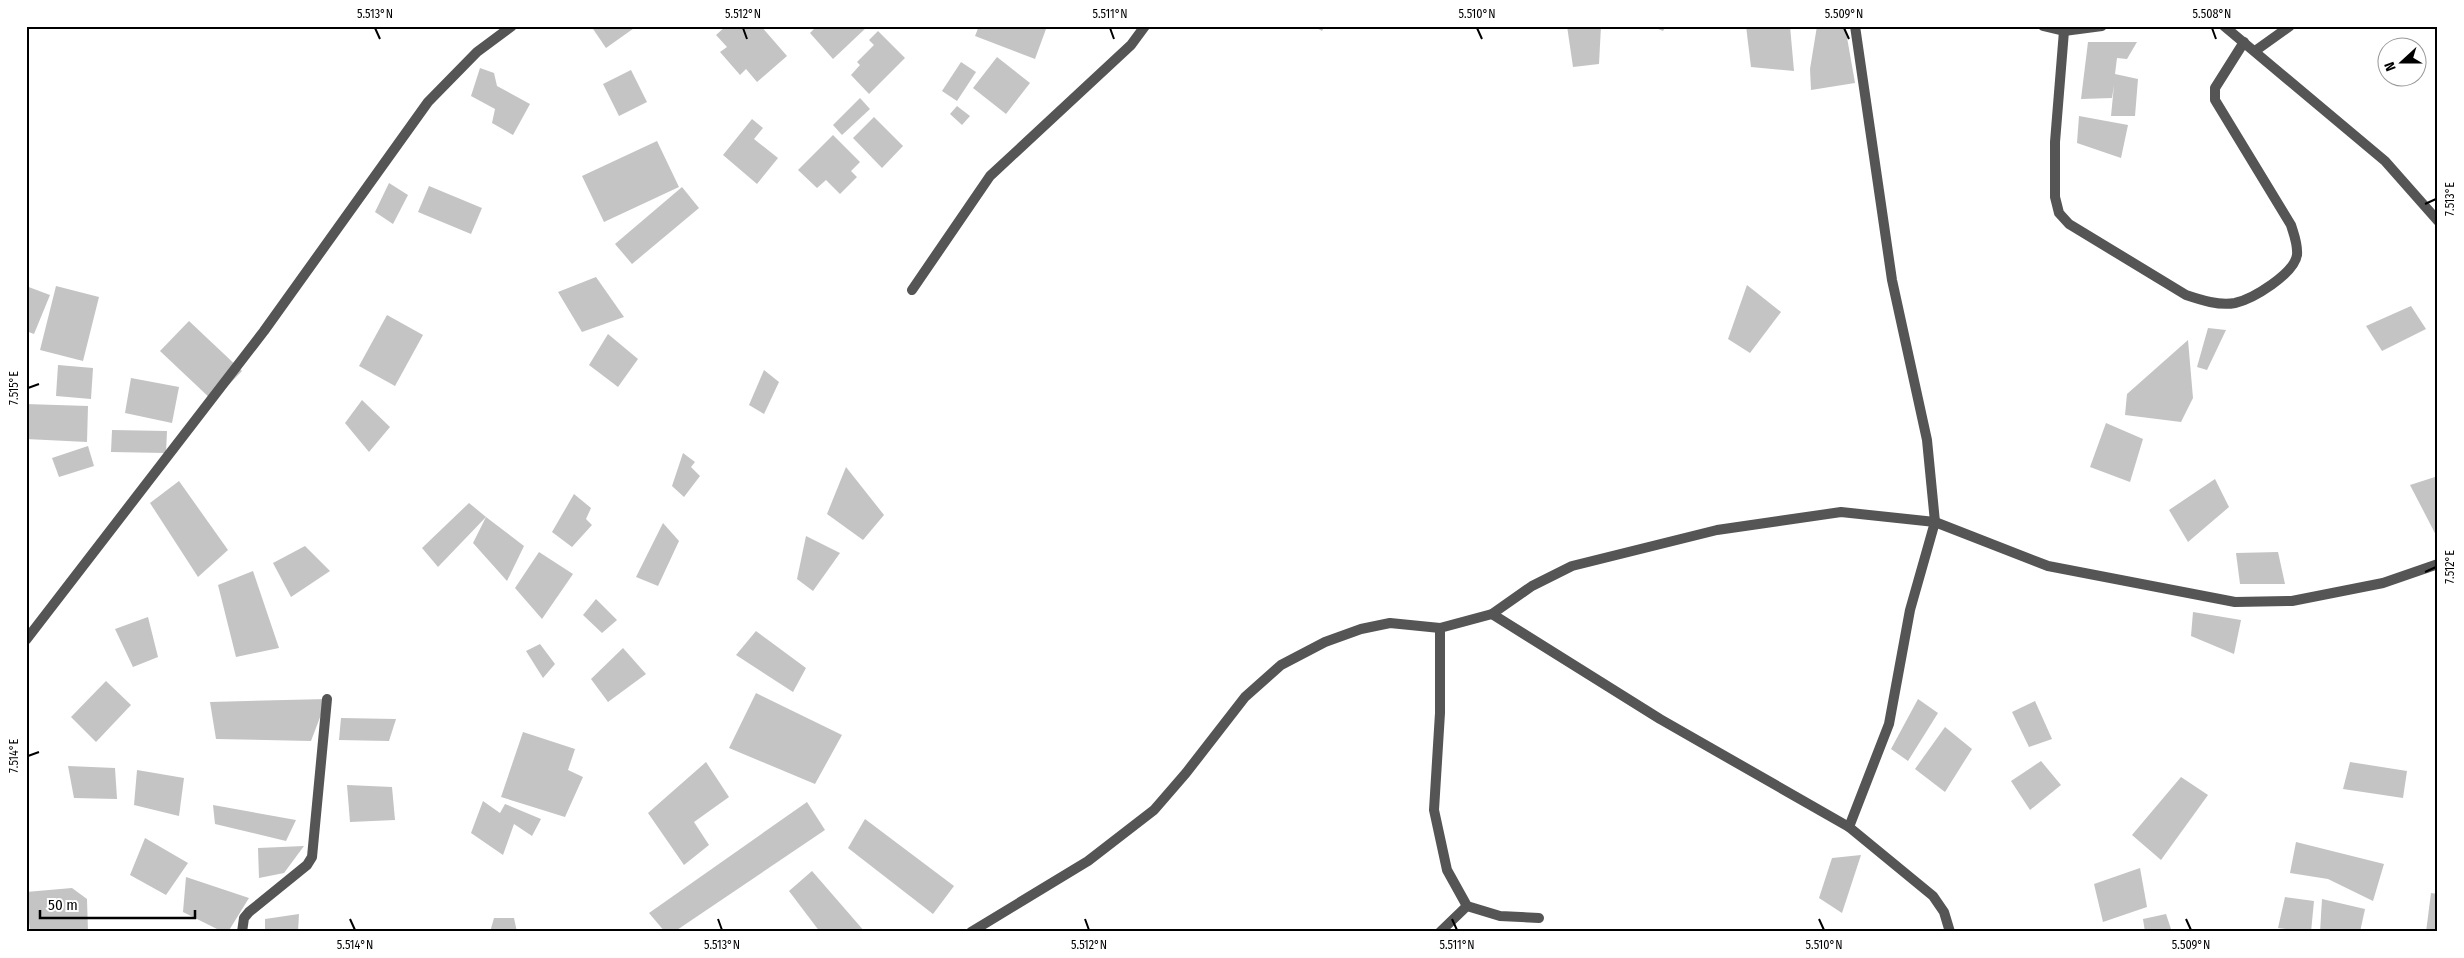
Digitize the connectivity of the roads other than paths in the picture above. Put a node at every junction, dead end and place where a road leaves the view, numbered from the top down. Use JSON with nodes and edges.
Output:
{"nodes":[{"id":1,"x":512,"y":26,"type":"edge"},
{"id":2,"x":1145,"y":26,"type":"edge"},
{"id":3,"x":1855,"y":26,"type":"edge"},
{"id":4,"x":2043,"y":26,"type":"edge"},
{"id":5,"x":2102,"y":26,"type":"edge"},
{"id":6,"x":2224,"y":26,"type":"edge"},
{"id":7,"x":2290,"y":26,"type":"edge"},
{"id":8,"x":2064,"y":31,"type":"junction"},
{"id":9,"x":2244,"y":42,"type":"junction"},
{"id":10,"x":2255,"y":51,"type":"junction"},
{"id":11,"x":2438,"y":220,"type":"edge"},
{"id":12,"x":912,"y":290,"type":"dead end"},
{"id":13,"x":1935,"y":522,"type":"junction"},
{"id":14,"x":2438,"y":564,"type":"edge"},
{"id":15,"x":1492,"y":614,"type":"junction"},
{"id":16,"x":1440,"y":628,"type":"junction"},
{"id":17,"x":26,"y":640,"type":"edge"},
{"id":18,"x":327,"y":699,"type":"dead end"},
{"id":19,"x":1849,"y":827,"type":"junction"},
{"id":20,"x":1467,"y":906,"type":"junction"},
{"id":21,"x":1539,"y":918,"type":"dead end"},
{"id":22,"x":242,"y":932,"type":"edge"},
{"id":23,"x":971,"y":932,"type":"edge"},
{"id":24,"x":1440,"y":932,"type":"edge"},
{"id":25,"x":1950,"y":932,"type":"edge"}],
"edges":[{"from":1,"to":17,"type":"street"},
{"from":2,"to":12,"type":"street"},
{"from":3,"to":13,"type":"street"},
{"from":4,"to":8,"type":"street"},
{"from":5,"to":8,"type":"street"},
{"from":6,"to":9,"type":"street"},
{"from":7,"to":10,"type":"street"},
{"from":8,"to":9,"type":"street"},
{"from":9,"to":10,"type":"street"},
{"from":10,"to":11,"type":"street"},
{"from":13,"to":14,"type":"street"},
{"from":13,"to":15,"type":"street"},
{"from":13,"to":19,"type":"street"},
{"from":15,"to":16,"type":"street"},
{"from":15,"to":19,"type":"street"},
{"from":16,"to":20,"type":"street"},
{"from":16,"to":23,"type":"street"},
{"from":18,"to":22,"type":"street"},
{"from":19,"to":25,"type":"street"},
{"from":20,"to":21,"type":"street"},
{"from":20,"to":24,"type":"street"}]}
